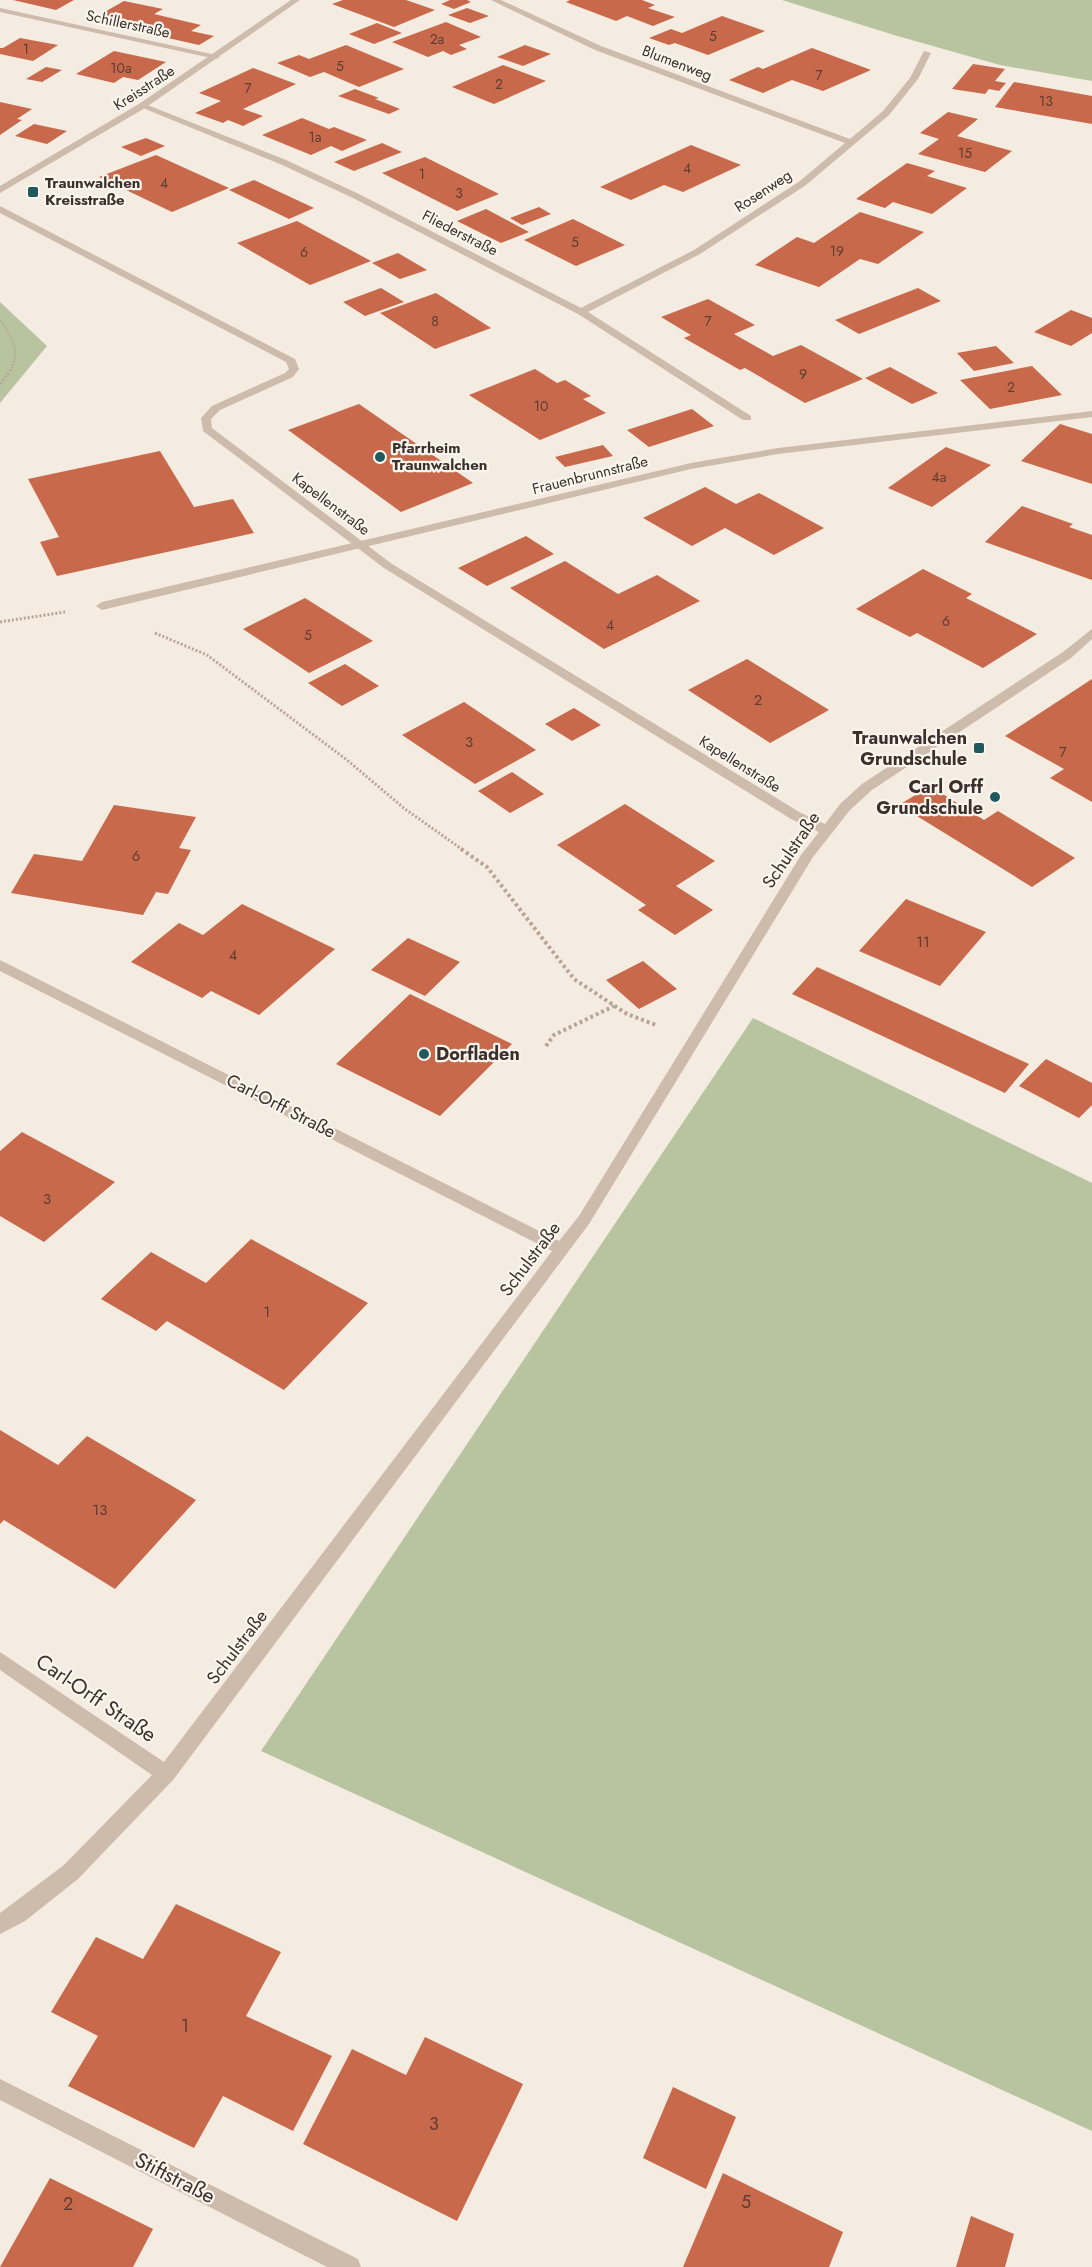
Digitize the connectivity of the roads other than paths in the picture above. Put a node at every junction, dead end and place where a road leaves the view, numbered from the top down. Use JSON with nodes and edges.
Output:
{"nodes":[{"id":1,"x":296,"y":0,"type":"edge"},
{"id":2,"x":495,"y":0,"type":"edge"},
{"id":3,"x":0,"y":10,"type":"edge"},
{"id":4,"x":927,"y":53,"type":"dead end"},
{"id":5,"x":216,"y":57,"type":"junction"},
{"id":6,"x":142,"y":106,"type":"junction"},
{"id":7,"x":852,"y":143,"type":"junction"},
{"id":8,"x":0,"y":190,"type":"edge"},
{"id":9,"x":0,"y":209,"type":"edge"},
{"id":10,"x":580,"y":312,"type":"junction"},
{"id":11,"x":1092,"y":414,"type":"edge"},
{"id":12,"x":747,"y":418,"type":"dead end"},
{"id":13,"x":361,"y":546,"type":"junction"},
{"id":14,"x":107,"y":605,"type":"road end"},
{"id":15,"x":1092,"y":633,"type":"edge"},
{"id":16,"x":826,"y":830,"type":"junction"},
{"id":17,"x":0,"y":965,"type":"edge"},
{"id":18,"x":561,"y":1249,"type":"junction"},
{"id":19,"x":0,"y":1660,"type":"edge"},
{"id":20,"x":166,"y":1774,"type":"junction"},
{"id":21,"x":0,"y":1924,"type":"edge"},
{"id":22,"x":0,"y":2090,"type":"edge"},
{"id":23,"x":350,"y":2267,"type":"edge"}],
"edges":[{"from":1,"to":5,"type":"street","name":"Kreisstraße"},
{"from":2,"to":7,"type":"street","name":"Blumenweg"},
{"from":3,"to":5,"type":"street","name":"Schillerstraße"},
{"from":4,"to":7,"type":"street","name":"Rosenweg"},
{"from":5,"to":6,"type":"street","name":"Kreisstraße"},
{"from":6,"to":8,"type":"street","name":"Kreisstraße"},
{"from":6,"to":10,"type":"street","name":"Fliederstraße"},
{"from":7,"to":10,"type":"street","name":"Rosenweg"},
{"from":9,"to":13,"type":"street","name":"Kapellenstraße"},
{"from":10,"to":12,"type":"street","name":"Fliederstraße"},
{"from":11,"to":13,"type":"street","name":"Frauenbrunnstraße"},
{"from":13,"to":14,"type":"street","name":"Frauenbrunnstraße"},
{"from":13,"to":16,"type":"street","name":"Kapellenstraße"},
{"from":15,"to":16,"type":"street","name":"Schulstraße"},
{"from":16,"to":18,"type":"street","name":"Schulstraße"},
{"from":17,"to":18,"type":"street","name":"Carl-Orff Straße"},
{"from":18,"to":20,"type":"street","name":"Schulstraße"},
{"from":19,"to":20,"type":"street","name":"Carl-Orff Straße"},
{"from":20,"to":21,"type":"street","name":"Schulstraße"},
{"from":22,"to":23,"type":"street","name":"Stiftstraße"}]}
